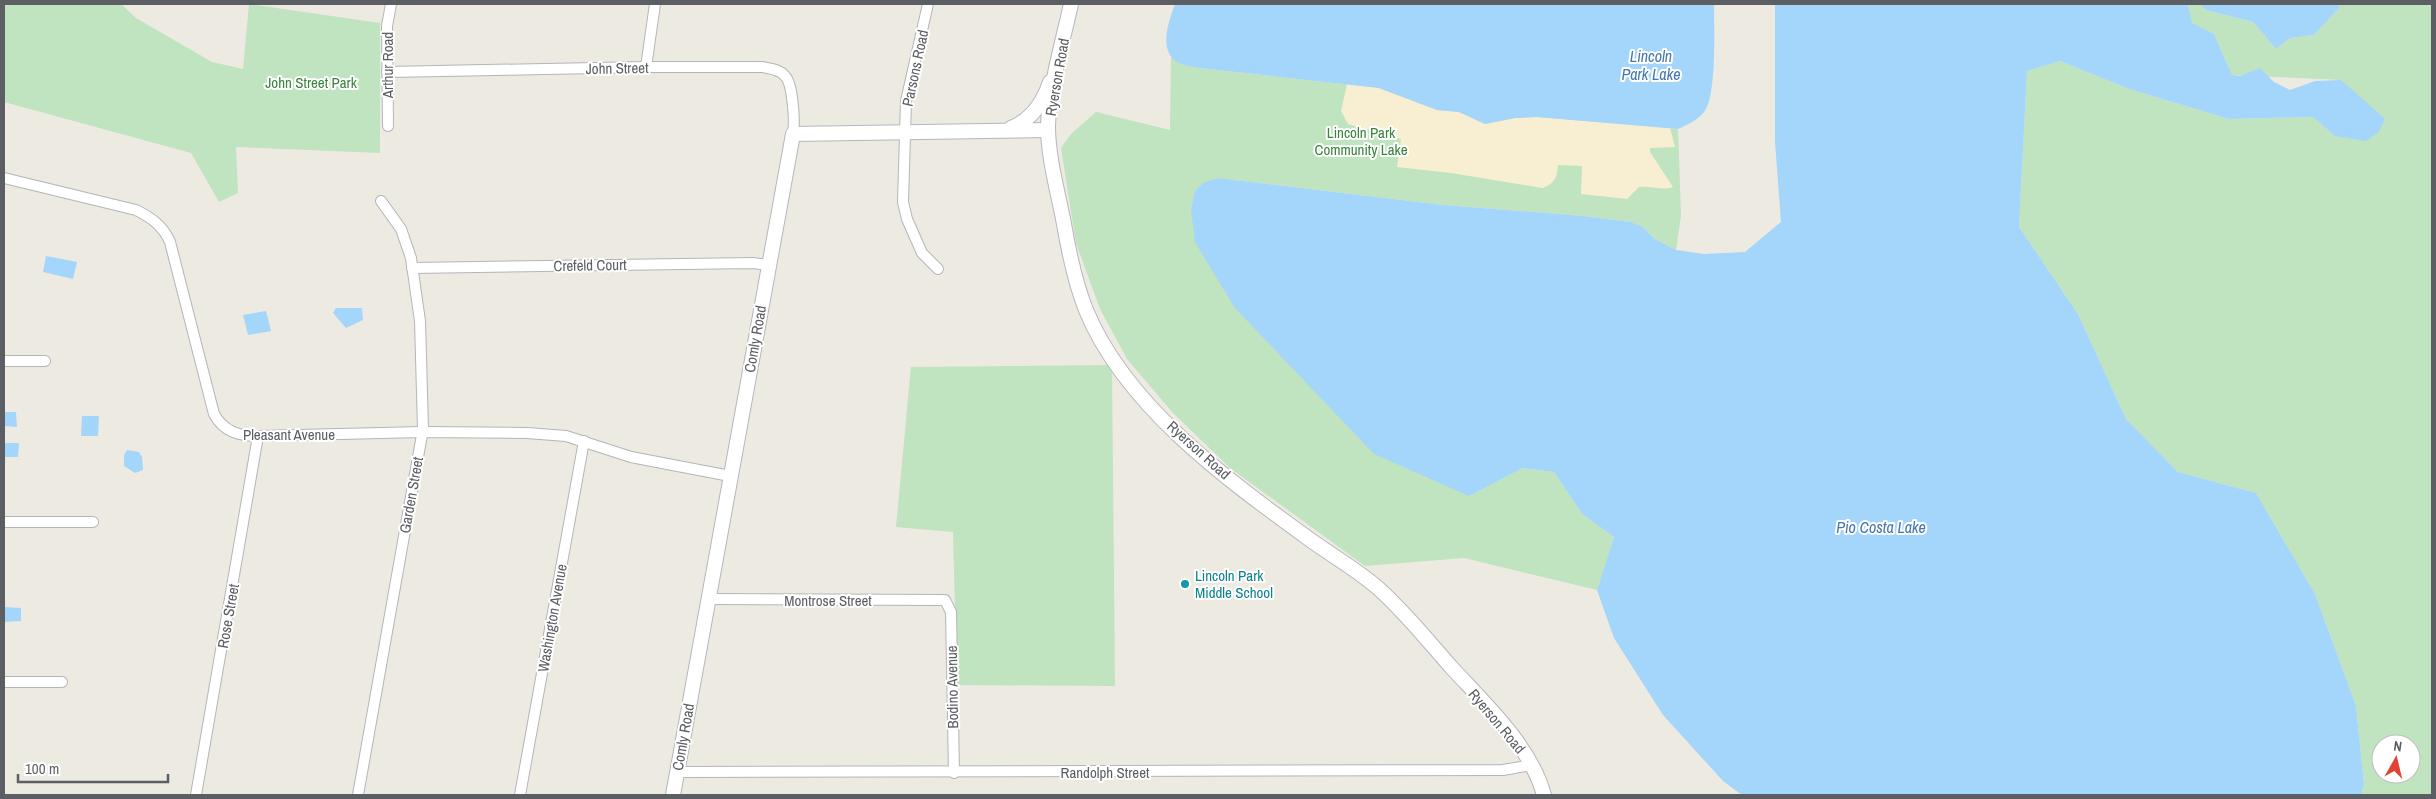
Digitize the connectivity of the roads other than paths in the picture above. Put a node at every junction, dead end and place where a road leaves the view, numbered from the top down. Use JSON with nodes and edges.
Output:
{"nodes":[{"id":1,"x":392,"y":4,"type":"edge"},
{"id":2,"x":655,"y":4,"type":"edge"},
{"id":3,"x":928,"y":4,"type":"edge"},
{"id":4,"x":1071,"y":4,"type":"edge"},
{"id":5,"x":1062,"y":43,"type":"junction"},
{"id":6,"x":646,"y":67,"type":"junction"},
{"id":7,"x":387,"y":72,"type":"junction"},
{"id":8,"x":388,"y":126,"type":"dead end"},
{"id":9,"x":1008,"y":130,"type":"junction"},
{"id":10,"x":1048,"y":130,"type":"junction"},
{"id":11,"x":904,"y":132,"type":"junction"},
{"id":12,"x":793,"y":134,"type":"junction"},
{"id":13,"x":4,"y":178,"type":"edge"},
{"id":14,"x":381,"y":201,"type":"dead end"},
{"id":15,"x":768,"y":265,"type":"junction"},
{"id":16,"x":412,"y":268,"type":"junction"},
{"id":17,"x":938,"y":269,"type":"dead end"},
{"id":18,"x":4,"y":361,"type":"edge"},
{"id":19,"x":45,"y":361,"type":"dead end"},
{"id":20,"x":422,"y":432,"type":"junction"},
{"id":21,"x":258,"y":436,"type":"junction"},
{"id":22,"x":584,"y":441,"type":"junction"},
{"id":23,"x":730,"y":476,"type":"junction"},
{"id":24,"x":4,"y":522,"type":"edge"},
{"id":25,"x":92,"y":522,"type":"dead end"},
{"id":26,"x":708,"y":599,"type":"junction"},
{"id":27,"x":946,"y":602,"type":"joint"},
{"id":28,"x":4,"y":682,"type":"edge"},
{"id":29,"x":62,"y":682,"type":"dead end"},
{"id":30,"x":1532,"y":765,"type":"junction"},
{"id":31,"x":677,"y":772,"type":"junction"},
{"id":32,"x":954,"y":773,"type":"junction"},
{"id":33,"x":196,"y":795,"type":"edge"},
{"id":34,"x":358,"y":795,"type":"edge"},
{"id":35,"x":520,"y":795,"type":"edge"},
{"id":36,"x":674,"y":795,"type":"edge"},
{"id":37,"x":1544,"y":795,"type":"edge"}],
"edges":[{"from":1,"to":7,"type":"street","name":"Arthur Road"},
{"from":2,"to":6,"type":"street"},
{"from":3,"to":11,"type":"street","name":"Parsons Road"},
{"from":4,"to":5,"type":"main road","name":"Ryerson Road"},
{"from":5,"to":9,"type":"main road"},
{"from":5,"to":10,"type":"main road","name":"Ryerson Road"},
{"from":6,"to":7,"type":"street","name":"John Street"},
{"from":6,"to":12,"type":"street","name":"John Street"},
{"from":7,"to":8,"type":"street","name":"Arthur Road"},
{"from":9,"to":10,"type":"main road"},
{"from":9,"to":11,"type":"main road"},
{"from":10,"to":30,"type":"main road","name":"Ryerson Road"},
{"from":11,"to":12,"type":"main road"},
{"from":11,"to":17,"type":"street","name":"Parsons Road"},
{"from":12,"to":15,"type":"main road","name":"Comly Road"},
{"from":13,"to":21,"type":"street","name":"Pleasant Avenue"},
{"from":14,"to":16,"type":"street","name":"Garden Street"},
{"from":15,"to":16,"type":"street","name":"Crefeld Court"},
{"from":15,"to":23,"type":"main road","name":"Comly Road"},
{"from":16,"to":20,"type":"street","name":"Garden Street"},
{"from":18,"to":19,"type":"street"},
{"from":20,"to":21,"type":"street","name":"Pleasant Avenue"},
{"from":20,"to":22,"type":"street","name":"Pleasant Avenue"},
{"from":20,"to":34,"type":"street","name":"Garden Street"},
{"from":21,"to":33,"type":"street","name":"Rose Street"},
{"from":22,"to":23,"type":"street","name":"Pleasant Avenue"},
{"from":22,"to":35,"type":"street","name":"Washington Avenue"},
{"from":23,"to":26,"type":"main road","name":"Comly Road"},
{"from":24,"to":25,"type":"street"},
{"from":26,"to":27,"type":"street","name":"Montrose Street"},
{"from":26,"to":31,"type":"main road","name":"Comly Road"},
{"from":27,"to":32,"type":"street","name":"Bodino Avenue"},
{"from":28,"to":29,"type":"street"},
{"from":30,"to":32,"type":"street","name":"Randolph Street"},
{"from":30,"to":37,"type":"main road","name":"Ryerson Road"},
{"from":31,"to":32,"type":"street","name":"Randolph Street"},
{"from":31,"to":36,"type":"main road","name":"Comly Road"}]}
